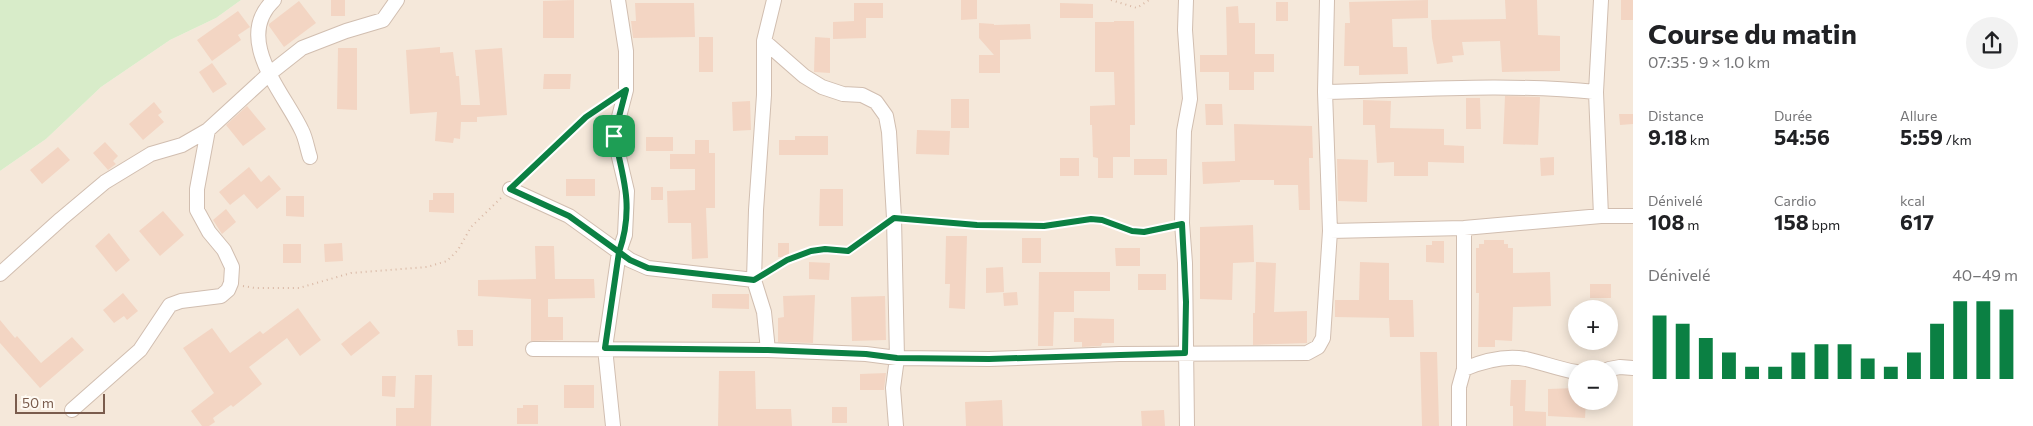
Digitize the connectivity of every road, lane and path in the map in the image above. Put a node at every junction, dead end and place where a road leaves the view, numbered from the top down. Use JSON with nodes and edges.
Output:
{"nodes":[{"id":1,"x":274,"y":0,"type":"edge"},
{"id":2,"x":397,"y":0,"type":"edge"},
{"id":3,"x":618,"y":0,"type":"edge"},
{"id":4,"x":774,"y":0,"type":"edge"},
{"id":5,"x":1111,"y":0,"type":"edge"},
{"id":6,"x":1149,"y":0,"type":"edge"},
{"id":7,"x":1186,"y":0,"type":"edge"},
{"id":8,"x":1327,"y":0,"type":"edge"},
{"id":9,"x":1601,"y":0,"type":"edge"},
{"id":10,"x":764,"y":41,"type":"junction"},
{"id":11,"x":269,"y":74,"type":"junction"},
{"id":12,"x":626,"y":90,"type":"junction"},
{"id":13,"x":1324,"y":92,"type":"junction"},
{"id":14,"x":1596,"y":92,"type":"junction"},
{"id":15,"x":208,"y":130,"type":"junction"},
{"id":16,"x":310,"y":157,"type":"dead end"},
{"id":17,"x":510,"y":189,"type":"junction"},
{"id":18,"x":1601,"y":216,"type":"junction"},
{"id":19,"x":1633,"y":216,"type":"edge"},
{"id":20,"x":894,"y":218,"type":"junction"},
{"id":21,"x":1182,"y":224,"type":"junction"},
{"id":22,"x":1464,"y":228,"type":"junction"},
{"id":23,"x":1330,"y":231,"type":"junction"},
{"id":24,"x":619,"y":252,"type":"junction"},
{"id":25,"x":0,"y":274,"type":"edge"},
{"id":26,"x":754,"y":280,"type":"junction"},
{"id":27,"x":231,"y":283,"type":"junction"},
{"id":28,"x":605,"y":348,"type":"junction"},
{"id":29,"x":533,"y":349,"type":"dead end"},
{"id":30,"x":768,"y":350,"type":"junction"},
{"id":31,"x":1185,"y":353,"type":"junction"},
{"id":32,"x":897,"y":358,"type":"junction"},
{"id":33,"x":1618,"y":367,"type":"edge"},
{"id":34,"x":1633,"y":368,"type":"edge"},
{"id":35,"x":1464,"y":369,"type":"junction"},
{"id":36,"x":1568,"y":370,"type":"edge"},
{"id":37,"x":72,"y":410,"type":"dead end"},
{"id":38,"x":613,"y":426,"type":"edge"},
{"id":39,"x":896,"y":426,"type":"edge"},
{"id":40,"x":1187,"y":426,"type":"edge"},
{"id":41,"x":1459,"y":426,"type":"edge"}],
"edges":[{"from":1,"to":11,"type":"street"},
{"from":2,"to":11,"type":"street"},
{"from":3,"to":12,"type":"street"},
{"from":4,"to":10,"type":"street"},
{"from":5,"to":6,"type":"path"},
{"from":7,"to":21,"type":"street"},
{"from":8,"to":13,"type":"street"},
{"from":9,"to":14,"type":"street"},
{"from":10,"to":20,"type":"street"},
{"from":10,"to":26,"type":"street"},
{"from":11,"to":15,"type":"street"},
{"from":11,"to":16,"type":"street"},
{"from":12,"to":17,"type":"path"},
{"from":12,"to":24,"type":"street"},
{"from":13,"to":14,"type":"street"},
{"from":13,"to":23,"type":"street"},
{"from":14,"to":18,"type":"street"},
{"from":15,"to":25,"type":"street"},
{"from":15,"to":27,"type":"street"},
{"from":17,"to":24,"type":"street"},
{"from":17,"to":27,"type":"path"},
{"from":18,"to":19,"type":"street"},
{"from":18,"to":22,"type":"street"},
{"from":20,"to":21,"type":"path"},
{"from":20,"to":26,"type":"path"},
{"from":20,"to":32,"type":"street"},
{"from":21,"to":31,"type":"street"},
{"from":22,"to":23,"type":"street"},
{"from":22,"to":35,"type":"street"},
{"from":23,"to":31,"type":"street"},
{"from":24,"to":26,"type":"street"},
{"from":24,"to":28,"type":"street"},
{"from":26,"to":30,"type":"street"},
{"from":27,"to":37,"type":"street"},
{"from":28,"to":29,"type":"street"},
{"from":28,"to":30,"type":"street"},
{"from":28,"to":38,"type":"street"},
{"from":30,"to":32,"type":"street"},
{"from":31,"to":32,"type":"street"},
{"from":31,"to":40,"type":"street"},
{"from":32,"to":39,"type":"street"},
{"from":33,"to":34,"type":"street"},
{"from":35,"to":36,"type":"street"},
{"from":35,"to":41,"type":"street"}]}
